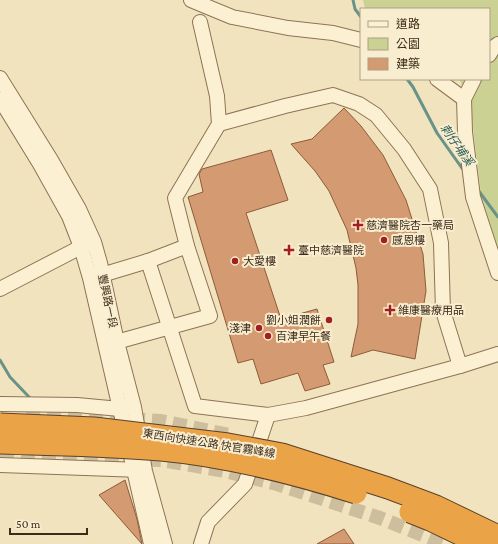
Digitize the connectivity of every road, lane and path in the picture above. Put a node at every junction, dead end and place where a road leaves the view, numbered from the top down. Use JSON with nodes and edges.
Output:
{"nodes":[{"id":1,"x":191,"y":0,"type":"edge"},
{"id":2,"x":200,"y":22,"type":"dead end"},
{"id":3,"x":360,"y":40,"type":"edge"},
{"id":4,"x":498,"y":44,"type":"edge"},
{"id":5,"x":490,"y":53,"type":"edge"},
{"id":6,"x":0,"y":78,"type":"edge"},
{"id":7,"x":438,"y":80,"type":"edge"},
{"id":8,"x":474,"y":80,"type":"edge"},
{"id":9,"x":0,"y":99,"type":"edge"},
{"id":10,"x":464,"y":99,"type":"junction"},
{"id":11,"x":219,"y":124,"type":"junction"},
{"id":12,"x":94,"y":242,"type":"junction"},
{"id":13,"x":187,"y":246,"type":"junction"},
{"id":14,"x":81,"y":247,"type":"junction"},
{"id":15,"x":148,"y":261,"type":"junction"},
{"id":16,"x":498,"y":274,"type":"edge"},
{"id":17,"x":96,"y":277,"type":"junction"},
{"id":18,"x":0,"y":289,"type":"edge"},
{"id":19,"x":169,"y":328,"type":"junction"},
{"id":20,"x":111,"y":343,"type":"junction"},
{"id":21,"x":498,"y":354,"type":"edge"},
{"id":22,"x":460,"y":366,"type":"junction"},
{"id":23,"x":0,"y":404,"type":"edge"},
{"id":24,"x":127,"y":408,"type":"junction"},
{"id":25,"x":268,"y":415,"type":"junction"},
{"id":26,"x":0,"y":424,"type":"edge"},
{"id":27,"x":0,"y":443,"type":"edge"},
{"id":28,"x":0,"y":465,"type":"edge"},
{"id":29,"x":140,"y":470,"type":"junction"},
{"id":30,"x":498,"y":536,"type":"edge"},
{"id":31,"x":151,"y":544,"type":"edge"},
{"id":32,"x":164,"y":544,"type":"edge"},
{"id":33,"x":200,"y":544,"type":"edge"},
{"id":34,"x":480,"y":544,"type":"edge"}],
"edges":[{"from":1,"to":3,"type":"street"},
{"from":2,"to":11,"type":"street"},
{"from":4,"to":5,"type":"street"},
{"from":6,"to":12,"type":"street","name":"豐興路一段"},
{"from":7,"to":10,"type":"street"},
{"from":8,"to":10,"type":"street"},
{"from":9,"to":14,"type":"street","name":"豐興路一段"},
{"from":10,"to":16,"type":"street"},
{"from":11,"to":13,"type":"street"},
{"from":11,"to":22,"type":"street"},
{"from":12,"to":14,"type":"street"},
{"from":12,"to":17,"type":"street","name":"豐興路一段"},
{"from":13,"to":15,"type":"street"},
{"from":13,"to":19,"type":"street"},
{"from":14,"to":17,"type":"street","name":"豐興路一段"},
{"from":14,"to":18,"type":"street"},
{"from":15,"to":17,"type":"street"},
{"from":15,"to":19,"type":"street"},
{"from":17,"to":20,"type":"street","name":"豐興路一段"},
{"from":19,"to":20,"type":"street"},
{"from":19,"to":25,"type":"street"},
{"from":20,"to":24,"type":"street","name":"豐興路一段"},
{"from":21,"to":22,"type":"street"},
{"from":22,"to":25,"type":"street"},
{"from":23,"to":24,"type":"street"},
{"from":24,"to":29,"type":"street","name":"豐興路一段"},
{"from":25,"to":33,"type":"street"},
{"from":26,"to":30,"type":"highway","name":"東西向快速公路 快官霧峰線","bridge":true},
{"from":27,"to":34,"type":"highway","name":"東西向快速公路 快官霧峰線","bridge":true},
{"from":28,"to":29,"type":"street"},
{"from":29,"to":31,"type":"street","name":"豐興路一段"},
{"from":29,"to":32,"type":"street","name":"豐興路一段"}]}
